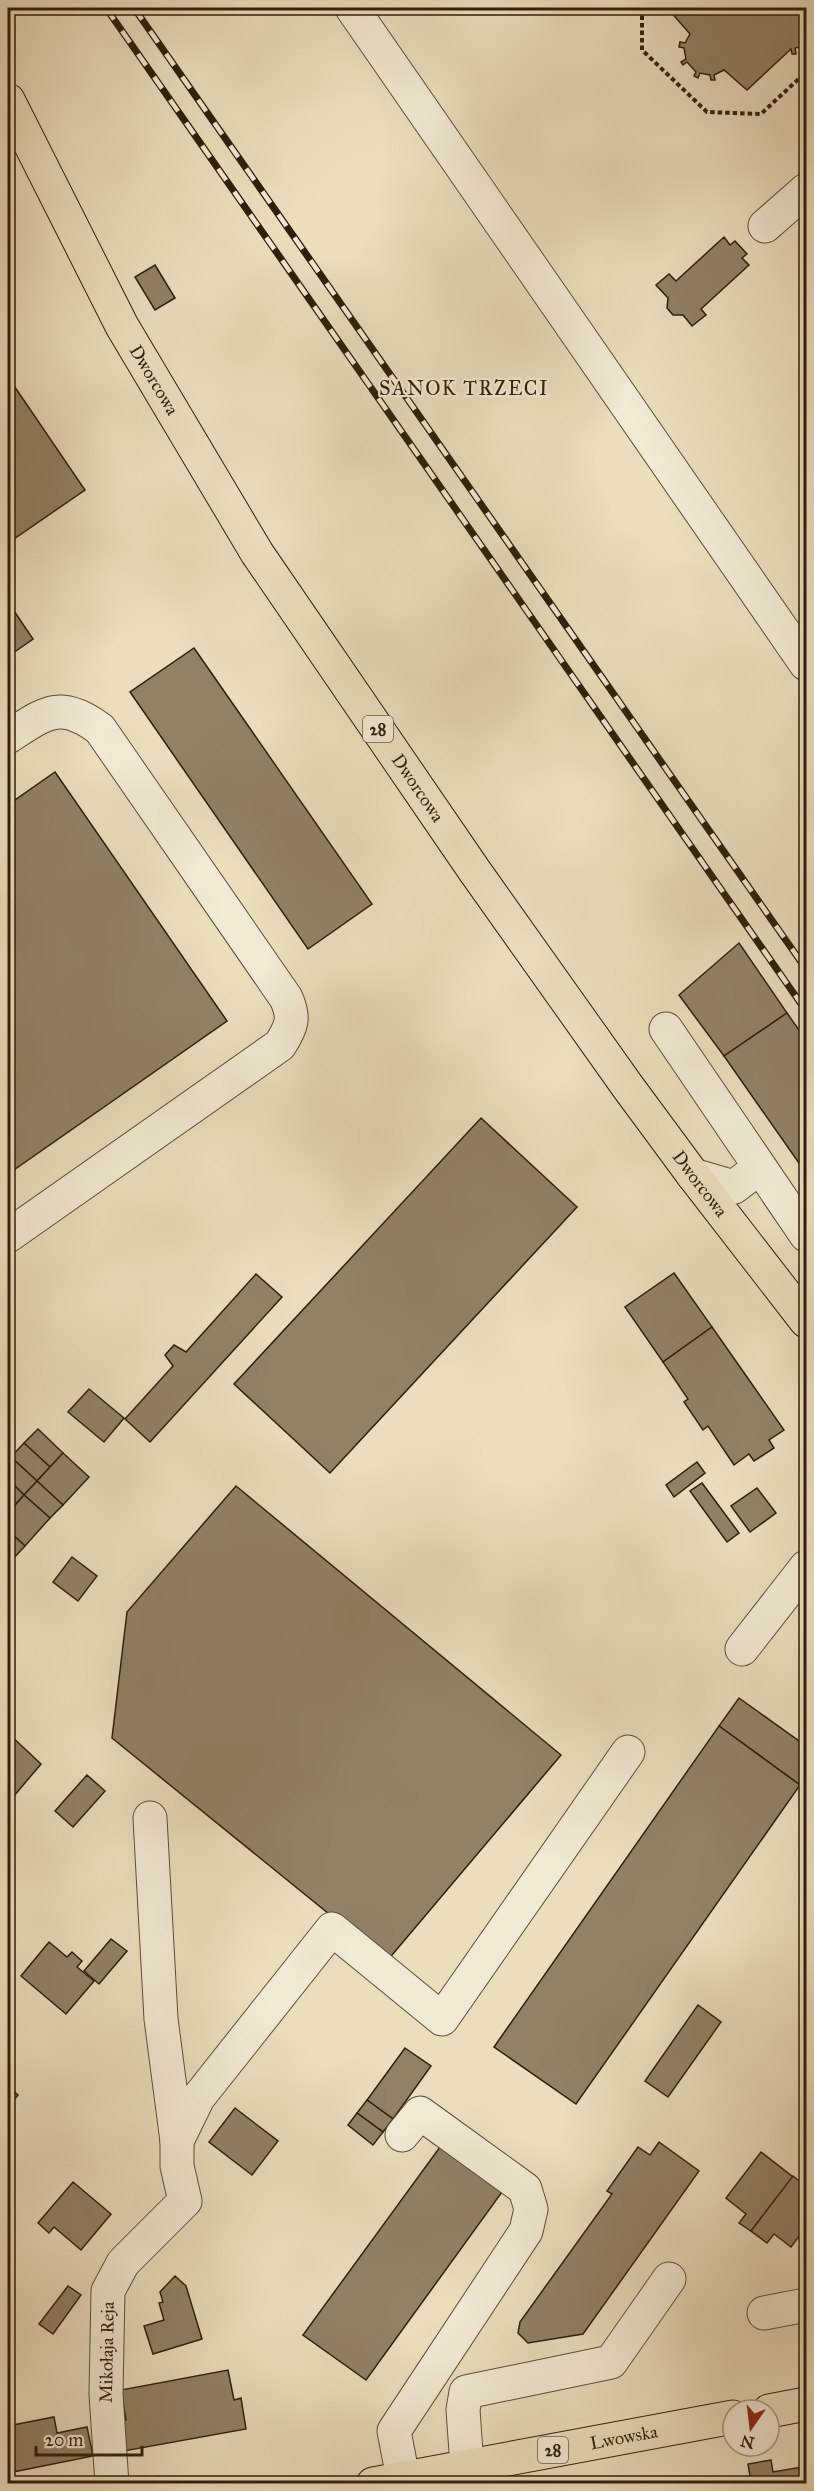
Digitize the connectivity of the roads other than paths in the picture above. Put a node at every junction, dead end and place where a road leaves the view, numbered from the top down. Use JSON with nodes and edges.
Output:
{"nodes":[{"id":1,"x":352,"y":8,"type":"edge"},
{"id":2,"x":8,"y":100,"type":"edge"},
{"id":3,"x":807,"y":190,"type":"edge"},
{"id":4,"x":765,"y":226,"type":"dead end"},
{"id":5,"x":807,"y":664,"type":"edge"},
{"id":6,"x":8,"y":737,"type":"edge"},
{"id":7,"x":666,"y":1029,"type":"dead end"},
{"id":8,"x":759,"y":1168,"type":"junction"},
{"id":9,"x":693,"y":1175,"type":"junction"},
{"id":10,"x":807,"y":1235,"type":"edge"},
{"id":11,"x":8,"y":1236,"type":"edge"},
{"id":12,"x":807,"y":1321,"type":"edge"},
{"id":13,"x":807,"y":1567,"type":"edge"},
{"id":14,"x":742,"y":1648,"type":"dead end"},
{"id":15,"x":628,"y":1752,"type":"dead end"},
{"id":16,"x":150,"y":1818,"type":"dead end"},
{"id":17,"x":402,"y":2135,"type":"dead end"},
{"id":18,"x":177,"y":2141,"type":"junction"},
{"id":19,"x":669,"y":2279,"type":"dead end"},
{"id":20,"x":807,"y":2305,"type":"edge"},
{"id":21,"x":764,"y":2313,"type":"dead end"},
{"id":22,"x":807,"y":2404,"type":"edge"},
{"id":23,"x":781,"y":2409,"type":"edge"},
{"id":24,"x":721,"y":2419,"type":"edge"},
{"id":25,"x":468,"y":2466,"type":"junction"},
{"id":26,"x":388,"y":2481,"type":"edge"},
{"id":27,"x":112,"y":2484,"type":"edge"}],
"edges":[{"from":1,"to":5,"type":"street"},
{"from":2,"to":9,"type":"main road","name":"Dworcowa","number":"28"},
{"from":3,"to":4,"type":"street"},
{"from":6,"to":11,"type":"street"},
{"from":7,"to":8,"type":"street"},
{"from":8,"to":9,"type":"street"},
{"from":8,"to":10,"type":"street"},
{"from":9,"to":12,"type":"main road","name":"Dworcowa","number":"28"},
{"from":13,"to":14,"type":"street"},
{"from":15,"to":18,"type":"street","name":"Mikołaja Reja"},
{"from":16,"to":18,"type":"street","name":"Mikołaja Reja"},
{"from":17,"to":26,"type":"street"},
{"from":18,"to":27,"type":"street","name":"Mikołaja Reja"},
{"from":19,"to":25,"type":"street"},
{"from":20,"to":21,"type":"street"},
{"from":22,"to":23,"type":"main road"},
{"from":24,"to":25,"type":"main road","name":"Lwowska","number":"28"},
{"from":25,"to":26,"type":"main road","name":"Lwowska","number":"28"}]}
